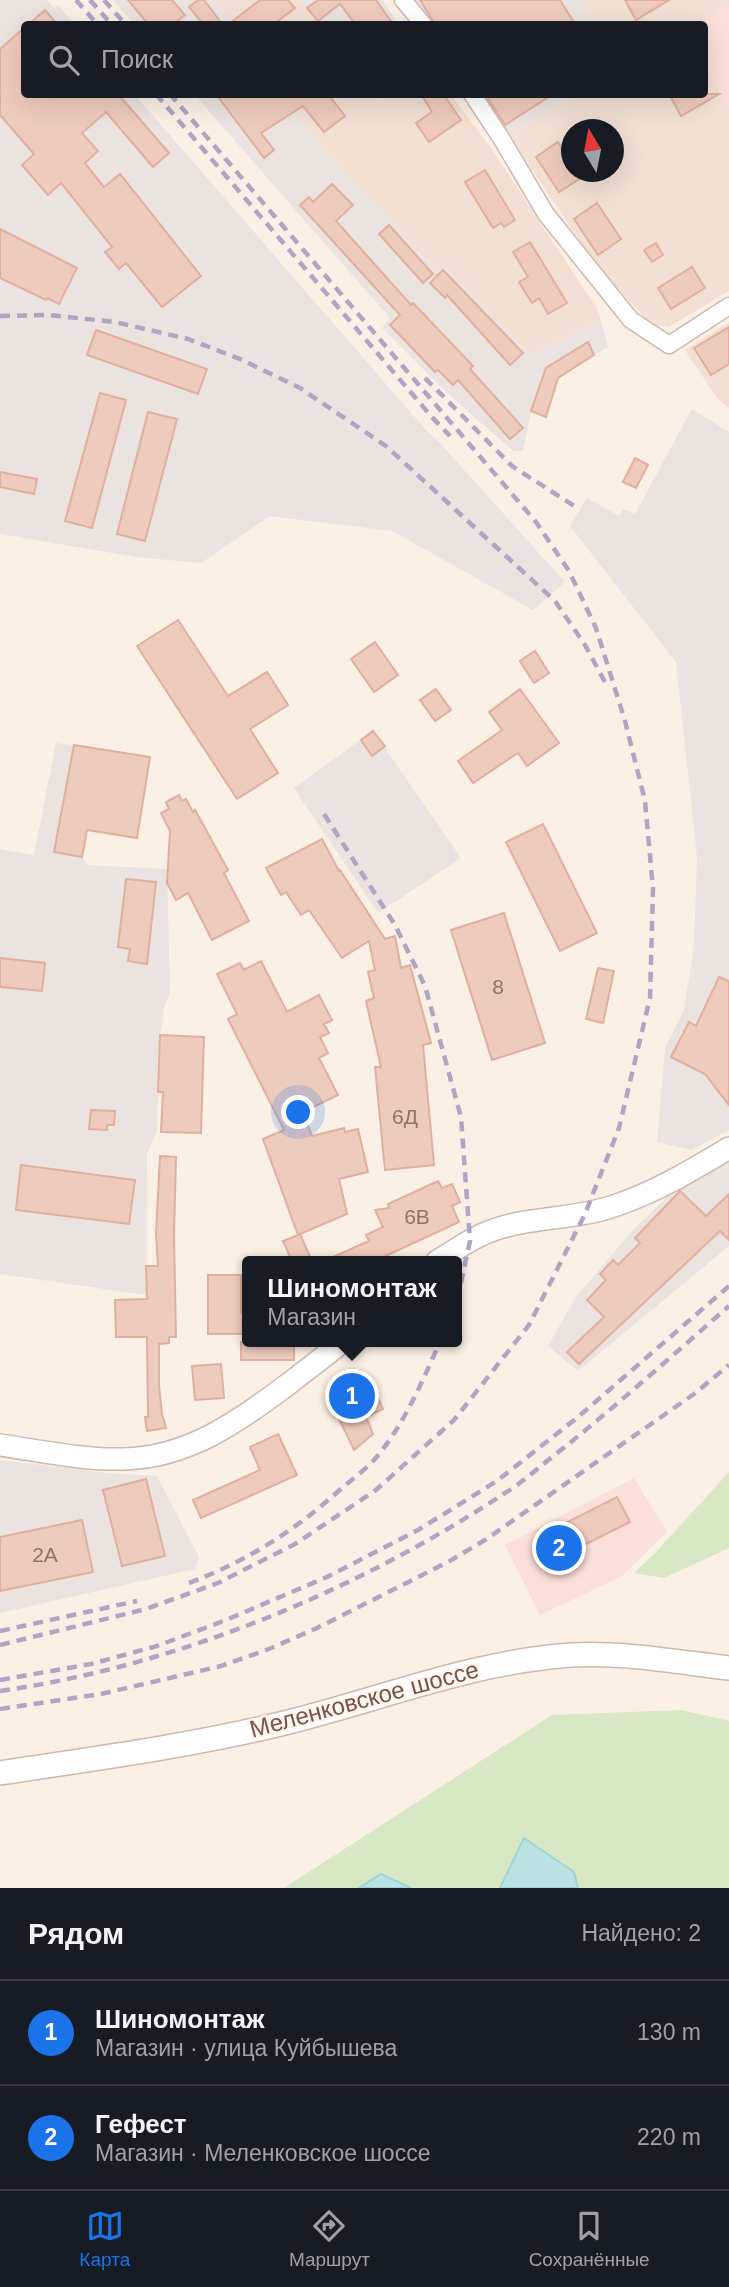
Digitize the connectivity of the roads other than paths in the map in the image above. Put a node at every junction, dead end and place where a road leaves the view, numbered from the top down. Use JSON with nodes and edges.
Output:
{"nodes":[{"id":1,"x":403,"y":0,"type":"edge"},
{"id":2,"x":420,"y":21,"type":"edge"},
{"id":3,"x":475,"y":98,"type":"edge"},
{"id":4,"x":729,"y":306,"type":"edge"},
{"id":5,"x":729,"y":1147,"type":"edge"},
{"id":6,"x":446,"y":1256,"type":"edge"},
{"id":7,"x":336,"y":1347,"type":"edge"},
{"id":8,"x":0,"y":1445,"type":"edge"},
{"id":9,"x":729,"y":1668,"type":"edge"},
{"id":10,"x":0,"y":1773,"type":"edge"}],
"edges":[{"from":1,"to":2,"type":"street"},
{"from":3,"to":4,"type":"street"},
{"from":5,"to":6,"type":"street"},
{"from":7,"to":8,"type":"street"},
{"from":9,"to":10,"type":"main road","name":"Меленковское шоссе"}]}
